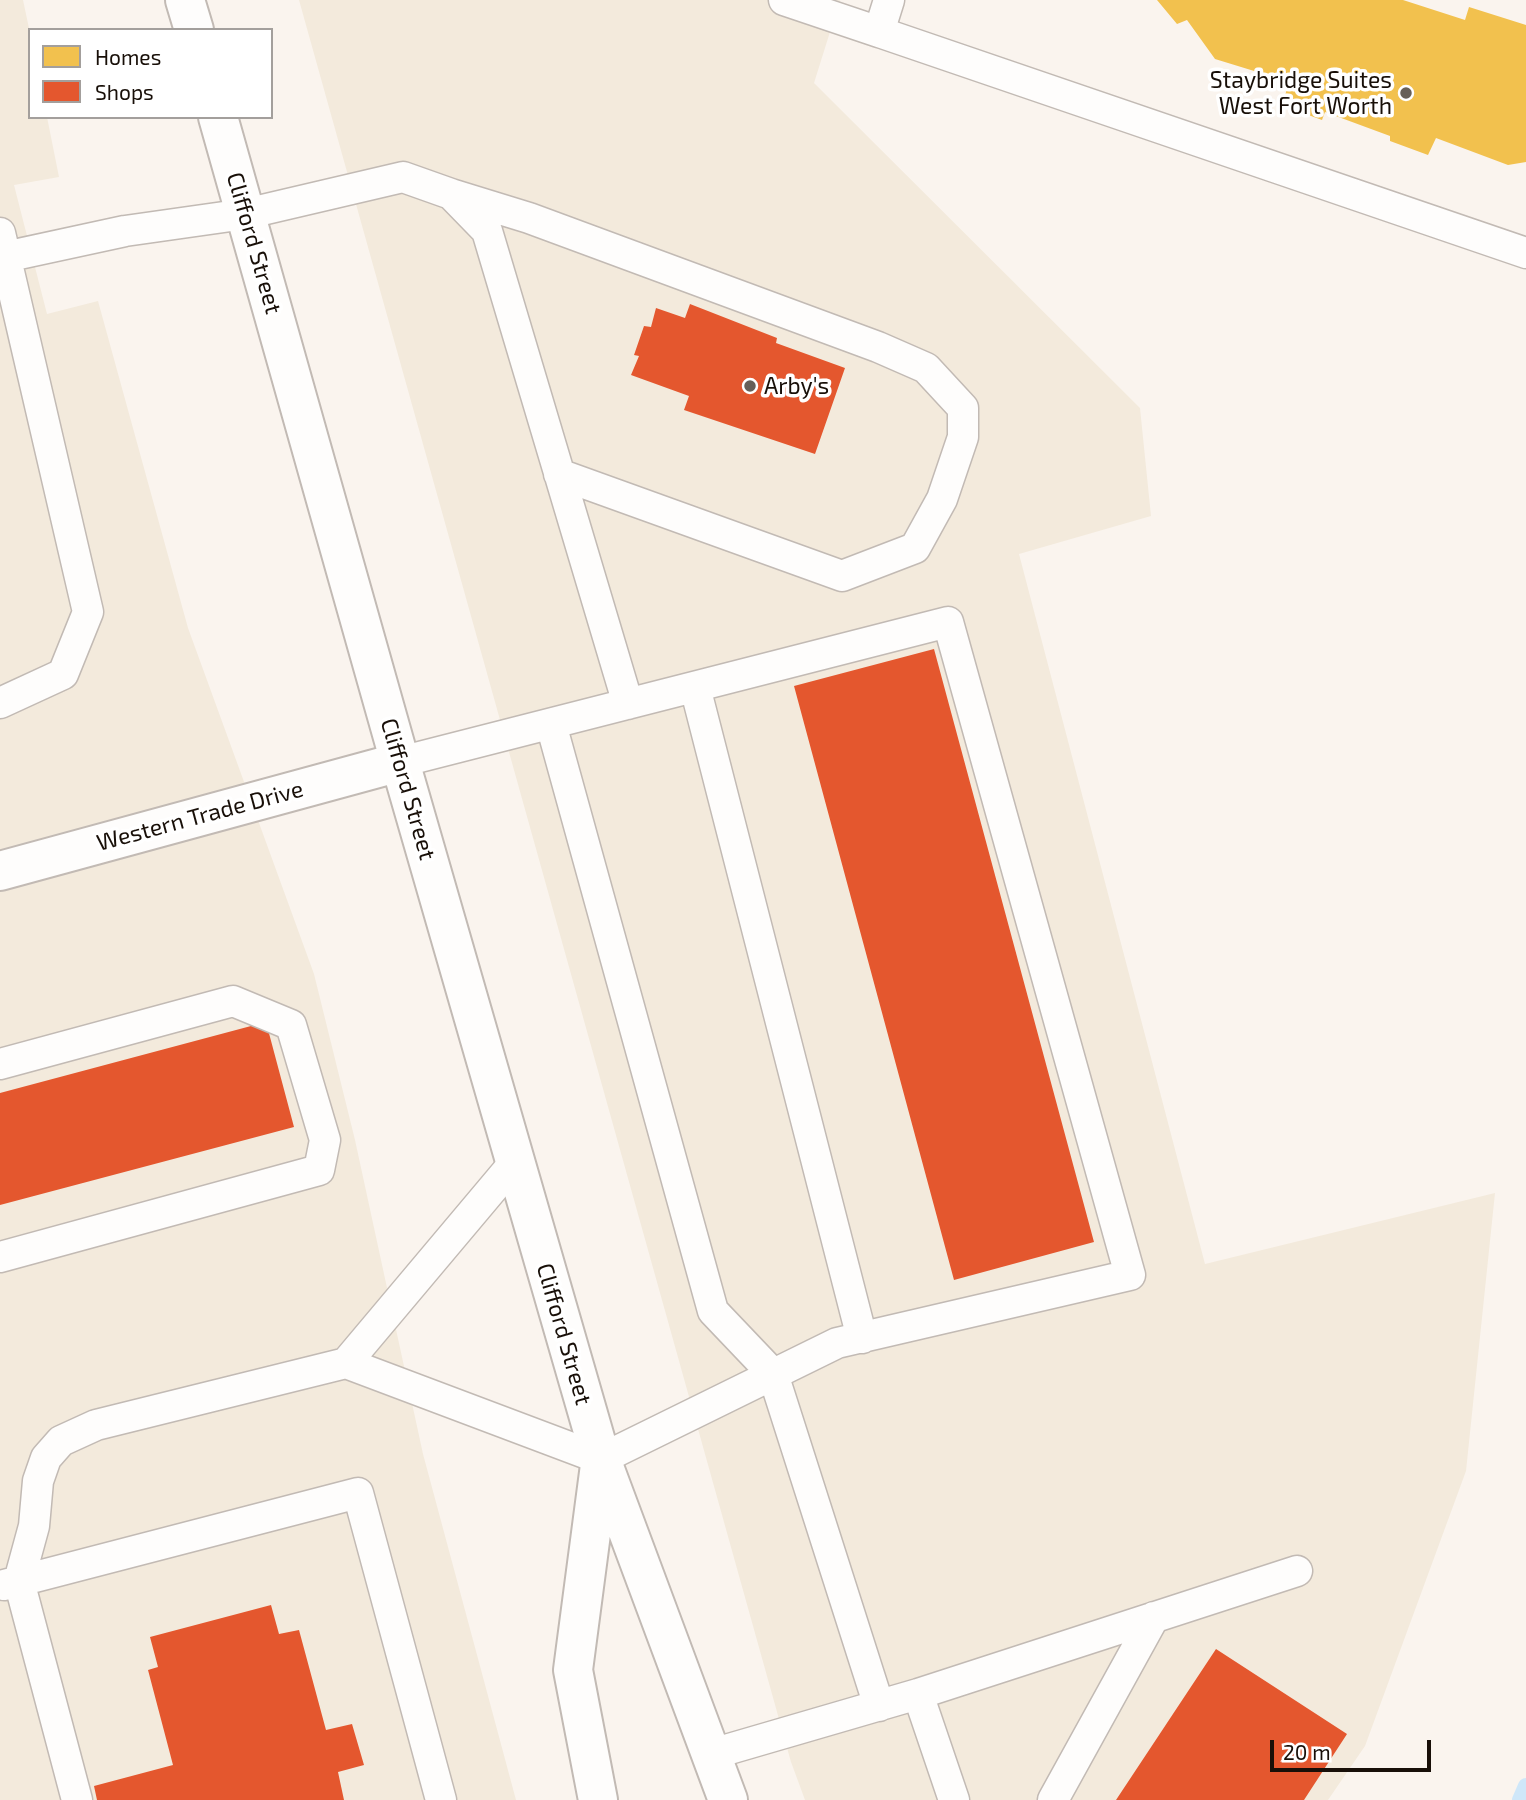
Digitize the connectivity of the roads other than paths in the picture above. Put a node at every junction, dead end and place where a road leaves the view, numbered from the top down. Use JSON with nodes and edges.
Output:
{"nodes":[{"id":1,"x":185,"y":0,"type":"edge"},
{"id":2,"x":784,"y":0,"type":"edge"},
{"id":3,"x":889,"y":0,"type":"edge"},
{"id":4,"x":193,"y":28,"type":"edge"},
{"id":5,"x":879,"y":32,"type":"junction"},
{"id":6,"x":219,"y":119,"type":"edge"},
{"id":7,"x":451,"y":194,"type":"junction"},
{"id":8,"x":245,"y":214,"type":"junction"},
{"id":9,"x":2,"y":249,"type":"edge"},
{"id":10,"x":1526,"y":253,"type":"edge"},
{"id":11,"x":559,"y":474,"type":"junction"},
{"id":12,"x":695,"y":687,"type":"junction"},
{"id":13,"x":0,"y":703,"type":"edge"},
{"id":14,"x":628,"y":704,"type":"junction"},
{"id":15,"x":551,"y":724,"type":"junction"},
{"id":16,"x":400,"y":762,"type":"junction"},
{"id":17,"x":0,"y":871,"type":"edge"},
{"id":18,"x":0,"y":1064,"type":"edge"},
{"id":19,"x":515,"y":1162,"type":"junction"},
{"id":20,"x":0,"y":1257,"type":"edge"},
{"id":21,"x":862,"y":1338,"type":"junction"},
{"id":22,"x":346,"y":1363,"type":"junction"},
{"id":23,"x":773,"y":1374,"type":"junction"},
{"id":24,"x":601,"y":1459,"type":"junction"},
{"id":25,"x":1297,"y":1571,"type":"dead end"},
{"id":26,"x":10,"y":1583,"type":"edge"},
{"id":27,"x":1154,"y":1617,"type":"junction"},
{"id":28,"x":918,"y":1694,"type":"junction"},
{"id":29,"x":879,"y":1706,"type":"junction"},
{"id":30,"x":712,"y":1754,"type":"junction"},
{"id":31,"x":77,"y":1800,"type":"edge"},
{"id":32,"x":441,"y":1800,"type":"edge"},
{"id":33,"x":598,"y":1800,"type":"edge"},
{"id":34,"x":728,"y":1800,"type":"edge"},
{"id":35,"x":954,"y":1800,"type":"edge"},
{"id":36,"x":1053,"y":1800,"type":"edge"}],
"edges":[{"from":1,"to":4,"type":"main road"},
{"from":2,"to":5,"type":"lane"},
{"from":3,"to":5,"type":"lane"},
{"from":5,"to":10,"type":"lane"},
{"from":6,"to":8,"type":"main road","name":"Clifford Street"},
{"from":7,"to":8,"type":"lane"},
{"from":7,"to":11,"type":"lane"},
{"from":7,"to":11,"type":"lane"},
{"from":8,"to":9,"type":"lane"},
{"from":8,"to":16,"type":"main road","name":"Clifford Street"},
{"from":9,"to":13,"type":"lane"},
{"from":11,"to":14,"type":"lane"},
{"from":12,"to":14,"type":"lane"},
{"from":12,"to":21,"type":"lane"},
{"from":12,"to":21,"type":"lane"},
{"from":14,"to":15,"type":"lane"},
{"from":15,"to":16,"type":"lane"},
{"from":15,"to":23,"type":"lane"},
{"from":16,"to":17,"type":"main road","name":"Western Trade Drive"},
{"from":16,"to":19,"type":"main road","name":"Clifford Street"},
{"from":18,"to":20,"type":"lane"},
{"from":19,"to":22,"type":"lane"},
{"from":19,"to":24,"type":"main road","name":"Clifford Street"},
{"from":21,"to":23,"type":"lane"},
{"from":22,"to":24,"type":"lane"},
{"from":22,"to":26,"type":"lane"},
{"from":23,"to":24,"type":"lane"},
{"from":23,"to":29,"type":"lane"},
{"from":24,"to":30,"type":"main road","name":"Clifford Street"},
{"from":24,"to":33,"type":"main road","name":"Clifford Street"},
{"from":25,"to":27,"type":"lane"},
{"from":26,"to":31,"type":"lane"},
{"from":26,"to":32,"type":"lane"},
{"from":27,"to":28,"type":"lane"},
{"from":27,"to":36,"type":"lane"},
{"from":28,"to":29,"type":"lane"},
{"from":28,"to":35,"type":"lane"},
{"from":29,"to":30,"type":"lane"},
{"from":30,"to":34,"type":"main road","name":"Clifford Street"}]}
